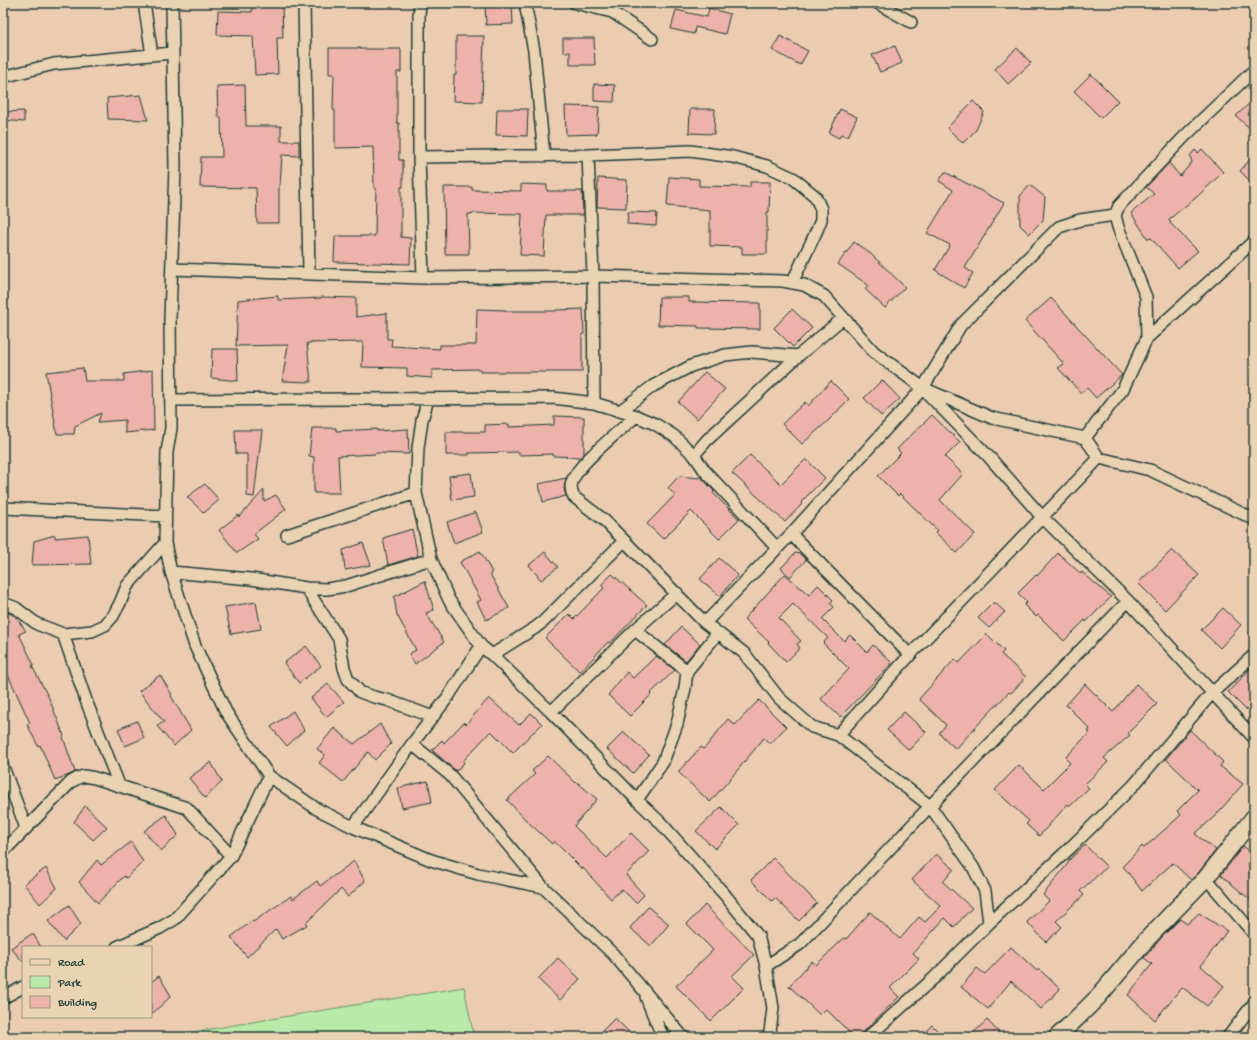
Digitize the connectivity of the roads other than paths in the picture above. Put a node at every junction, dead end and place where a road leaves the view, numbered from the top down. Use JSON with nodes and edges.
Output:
{"nodes":[{"id":1,"x":144,"y":3,"type":"edge"},
{"id":2,"x":172,"y":3,"type":"edge"},
{"id":3,"x":304,"y":3,"type":"edge"},
{"id":4,"x":420,"y":3,"type":"edge"},
{"id":5,"x":524,"y":3,"type":"edge"},
{"id":6,"x":575,"y":3,"type":"edge"},
{"id":7,"x":877,"y":3,"type":"edge"},
{"id":8,"x":912,"y":22,"type":"dead end"},
{"id":9,"x":652,"y":39,"type":"dead end"},
{"id":10,"x":172,"y":53,"type":"junction"},
{"id":11,"x":152,"y":55,"type":"junction"},
{"id":12,"x":1254,"y":70,"type":"edge"},
{"id":13,"x":3,"y":77,"type":"edge"},
{"id":14,"x":588,"y":155,"type":"junction"},
{"id":15,"x":544,"y":156,"type":"junction"},
{"id":16,"x":419,"y":157,"type":"junction"},
{"id":17,"x":1115,"y":215,"type":"junction"},
{"id":18,"x":1254,"y":242,"type":"edge"},
{"id":19,"x":172,"y":269,"type":"junction"},
{"id":20,"x":309,"y":274,"type":"junction"},
{"id":21,"x":593,"y":276,"type":"junction"},
{"id":22,"x":423,"y":278,"type":"junction"},
{"id":23,"x":792,"y":283,"type":"junction"},
{"id":24,"x":843,"y":318,"type":"junction"},
{"id":25,"x":1147,"y":338,"type":"junction"},
{"id":26,"x":798,"y":356,"type":"junction"},
{"id":27,"x":923,"y":388,"type":"junction"},
{"id":28,"x":428,"y":399,"type":"junction"},
{"id":29,"x":171,"y":400,"type":"junction"},
{"id":30,"x":594,"y":403,"type":"junction"},
{"id":31,"x":620,"y":411,"type":"junction"},
{"id":32,"x":636,"y":416,"type":"junction"},
{"id":33,"x":1085,"y":438,"type":"junction"},
{"id":34,"x":694,"y":455,"type":"junction"},
{"id":35,"x":1099,"y":458,"type":"junction"},
{"id":36,"x":416,"y":493,"type":"junction"},
{"id":37,"x":3,"y":508,"type":"edge"},
{"id":38,"x":166,"y":516,"type":"junction"},
{"id":39,"x":1043,"y":518,"type":"junction"},
{"id":40,"x":1254,"y":519,"type":"edge"},
{"id":41,"x":791,"y":534,"type":"junction"},
{"id":42,"x":287,"y":535,"type":"dead end"},
{"id":43,"x":624,"y":541,"type":"junction"},
{"id":44,"x":165,"y":543,"type":"junction"},
{"id":45,"x":777,"y":548,"type":"junction"},
{"id":46,"x":431,"y":559,"type":"junction"},
{"id":47,"x":171,"y":572,"type":"junction"},
{"id":48,"x":306,"y":588,"type":"junction"},
{"id":49,"x":677,"y":593,"type":"junction"},
{"id":50,"x":1128,"y":601,"type":"junction"},
{"id":51,"x":3,"y":603,"type":"edge"},
{"id":52,"x":705,"y":623,"type":"junction"},
{"id":53,"x":635,"y":630,"type":"junction"},
{"id":54,"x":63,"y":634,"type":"junction"},
{"id":55,"x":717,"y":634,"type":"junction"},
{"id":56,"x":481,"y":646,"type":"junction"},
{"id":57,"x":492,"y":655,"type":"junction"},
{"id":58,"x":910,"y":655,"type":"junction"},
{"id":59,"x":1254,"y":655,"type":"edge"},
{"id":60,"x":687,"y":671,"type":"junction"},
{"id":61,"x":1212,"y":692,"type":"junction"},
{"id":62,"x":551,"y":712,"type":"junction"},
{"id":63,"x":433,"y":717,"type":"junction"},
{"id":64,"x":838,"y":735,"type":"junction"},
{"id":65,"x":1254,"y":738,"type":"edge"},
{"id":66,"x":412,"y":744,"type":"junction"},
{"id":67,"x":3,"y":767,"type":"edge"},
{"id":68,"x":269,"y":776,"type":"junction"},
{"id":69,"x":119,"y":786,"type":"junction"},
{"id":70,"x":637,"y":800,"type":"junction"},
{"id":71,"x":930,"y":806,"type":"junction"},
{"id":72,"x":1254,"y":817,"type":"edge"},
{"id":73,"x":353,"y":827,"type":"junction"},
{"id":74,"x":26,"y":828,"type":"junction"},
{"id":75,"x":3,"y":852,"type":"edge"},
{"id":76,"x":231,"y":856,"type":"junction"},
{"id":77,"x":1206,"y":878,"type":"junction"},
{"id":78,"x":543,"y":887,"type":"junction"},
{"id":79,"x":989,"y":923,"type":"junction"},
{"id":80,"x":1254,"y":934,"type":"edge"},
{"id":81,"x":119,"y":946,"type":"edge"},
{"id":82,"x":766,"y":966,"type":"junction"},
{"id":83,"x":22,"y":988,"type":"edge"},
{"id":84,"x":644,"y":990,"type":"junction"},
{"id":85,"x":3,"y":998,"type":"edge"},
{"id":86,"x":1254,"y":1003,"type":"edge"},
{"id":87,"x":663,"y":1037,"type":"edge"},
{"id":88,"x":683,"y":1037,"type":"edge"},
{"id":89,"x":768,"y":1037,"type":"edge"},
{"id":90,"x":868,"y":1037,"type":"edge"},
{"id":91,"x":1058,"y":1037,"type":"edge"},
{"id":92,"x":1228,"y":1037,"type":"edge"}],
"edges":[{"from":1,"to":11,"type":"street"},
{"from":2,"to":10,"type":"street"},
{"from":3,"to":20,"type":"street"},
{"from":4,"to":16,"type":"street"},
{"from":5,"to":15,"type":"street"},
{"from":6,"to":9,"type":"street"},
{"from":7,"to":8,"type":"street"},
{"from":10,"to":11,"type":"street"},
{"from":10,"to":19,"type":"street"},
{"from":11,"to":13,"type":"street"},
{"from":12,"to":17,"type":"street"},
{"from":14,"to":15,"type":"street"},
{"from":14,"to":21,"type":"street"},
{"from":14,"to":23,"type":"street"},
{"from":15,"to":16,"type":"street"},
{"from":16,"to":22,"type":"street"},
{"from":17,"to":25,"type":"street"},
{"from":17,"to":27,"type":"street"},
{"from":18,"to":25,"type":"street"},
{"from":19,"to":20,"type":"street"},
{"from":19,"to":29,"type":"street"},
{"from":20,"to":22,"type":"street"},
{"from":21,"to":22,"type":"street"},
{"from":21,"to":23,"type":"street"},
{"from":21,"to":30,"type":"street"},
{"from":23,"to":24,"type":"street"},
{"from":24,"to":26,"type":"street"},
{"from":24,"to":27,"type":"street"},
{"from":25,"to":33,"type":"street"},
{"from":26,"to":31,"type":"street"},
{"from":26,"to":34,"type":"street"},
{"from":27,"to":33,"type":"street"},
{"from":27,"to":39,"type":"street"},
{"from":27,"to":41,"type":"street"},
{"from":28,"to":29,"type":"street"},
{"from":28,"to":30,"type":"street"},
{"from":28,"to":36,"type":"street"},
{"from":29,"to":38,"type":"street"},
{"from":30,"to":31,"type":"street"},
{"from":31,"to":32,"type":"street"},
{"from":32,"to":34,"type":"street"},
{"from":32,"to":43,"type":"street"},
{"from":33,"to":35,"type":"street"},
{"from":34,"to":45,"type":"street"},
{"from":35,"to":39,"type":"street"},
{"from":35,"to":40,"type":"street"},
{"from":36,"to":42,"type":"street"},
{"from":36,"to":46,"type":"street"},
{"from":37,"to":38,"type":"street"},
{"from":38,"to":44,"type":"street"},
{"from":39,"to":50,"type":"street"},
{"from":39,"to":58,"type":"street"},
{"from":41,"to":45,"type":"street"},
{"from":41,"to":58,"type":"street"},
{"from":43,"to":49,"type":"street"},
{"from":43,"to":57,"type":"street"},
{"from":44,"to":47,"type":"street"},
{"from":44,"to":54,"type":"street"},
{"from":45,"to":52,"type":"street"},
{"from":46,"to":48,"type":"street"},
{"from":46,"to":56,"type":"street"},
{"from":47,"to":48,"type":"street"},
{"from":47,"to":68,"type":"street"},
{"from":48,"to":63,"type":"street"},
{"from":49,"to":52,"type":"street"},
{"from":49,"to":53,"type":"street"},
{"from":50,"to":61,"type":"street"},
{"from":50,"to":71,"type":"street"},
{"from":51,"to":54,"type":"street"},
{"from":52,"to":55,"type":"street"},
{"from":53,"to":60,"type":"street"},
{"from":53,"to":62,"type":"street"},
{"from":54,"to":69,"type":"street"},
{"from":55,"to":60,"type":"street"},
{"from":55,"to":64,"type":"street"},
{"from":56,"to":57,"type":"street"},
{"from":56,"to":63,"type":"street"},
{"from":57,"to":62,"type":"street"},
{"from":58,"to":64,"type":"street"},
{"from":59,"to":61,"type":"street"},
{"from":60,"to":70,"type":"street"},
{"from":61,"to":65,"type":"street"},
{"from":61,"to":79,"type":"street"},
{"from":62,"to":70,"type":"street"},
{"from":63,"to":66,"type":"street"},
{"from":64,"to":71,"type":"street"},
{"from":66,"to":73,"type":"street"},
{"from":66,"to":78,"type":"street"},
{"from":67,"to":74,"type":"street"},
{"from":68,"to":73,"type":"street"},
{"from":68,"to":76,"type":"street"},
{"from":69,"to":74,"type":"street"},
{"from":69,"to":76,"type":"street"},
{"from":70,"to":82,"type":"street"},
{"from":71,"to":79,"type":"street"},
{"from":71,"to":82,"type":"street"},
{"from":72,"to":77,"type":"street"},
{"from":73,"to":78,"type":"street"},
{"from":74,"to":75,"type":"street"},
{"from":76,"to":81,"type":"street"},
{"from":77,"to":80,"type":"street"},
{"from":77,"to":91,"type":"street"},
{"from":78,"to":84,"type":"street"},
{"from":79,"to":90,"type":"street"},
{"from":82,"to":89,"type":"street"},
{"from":83,"to":85,"type":"street"},
{"from":84,"to":87,"type":"street"},
{"from":84,"to":88,"type":"street"},
{"from":86,"to":92,"type":"street"}]}
